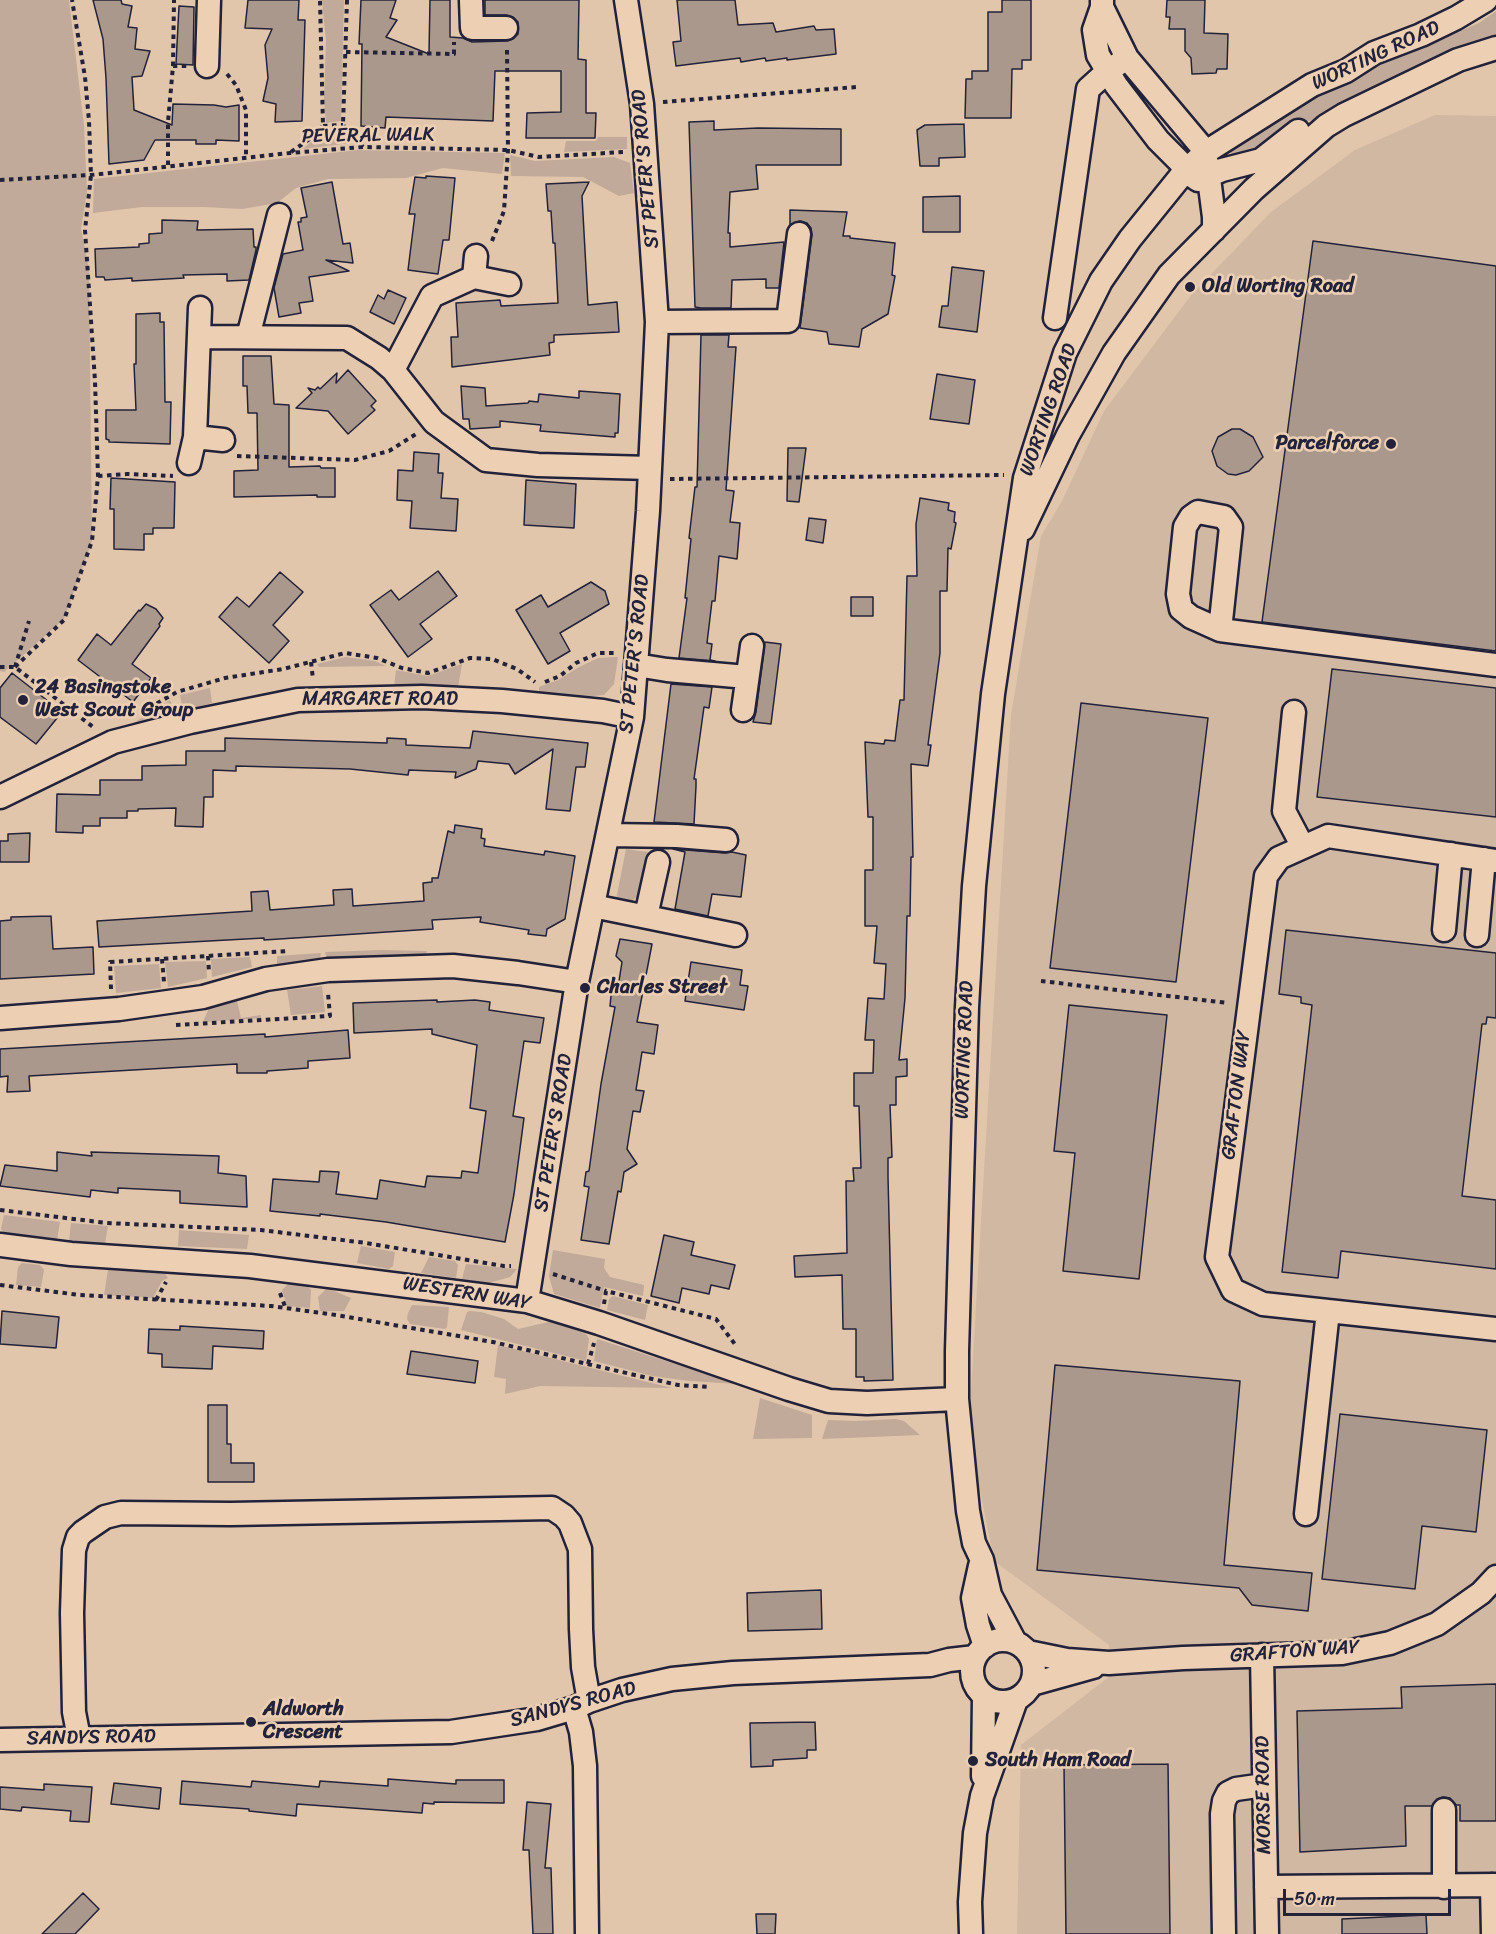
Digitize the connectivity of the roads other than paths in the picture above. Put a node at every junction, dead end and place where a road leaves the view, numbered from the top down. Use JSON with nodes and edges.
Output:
{"nodes":[{"id":1,"x":209,"y":0,"type":"edge"},
{"id":2,"x":471,"y":0,"type":"edge"},
{"id":3,"x":626,"y":0,"type":"edge"},
{"id":4,"x":1486,"y":0,"type":"edge"},
{"id":5,"x":1102,"y":4,"type":"edge"},
{"id":6,"x":506,"y":28,"type":"road end"},
{"id":7,"x":1496,"y":48,"type":"edge"},
{"id":8,"x":1127,"y":58,"type":"junction"},
{"id":9,"x":207,"y":66,"type":"road end"},
{"id":10,"x":1108,"y":71,"type":"junction"},
{"id":11,"x":1326,"y":126,"type":"junction"},
{"id":12,"x":1206,"y":152,"type":"junction"},
{"id":13,"x":1185,"y":171,"type":"junction"},
{"id":14,"x":1208,"y":176,"type":"junction"},
{"id":15,"x":279,"y":215,"type":"dead end"},
{"id":16,"x":1214,"y":230,"type":"junction"},
{"id":17,"x":799,"y":234,"type":"dead end"},
{"id":18,"x":509,"y":284,"type":"dead end"},
{"id":19,"x":200,"y":308,"type":"dead end"},
{"id":20,"x":1054,"y":318,"type":"dead end"},
{"id":21,"x":657,"y":322,"type":"junction"},
{"id":22,"x":200,"y":337,"type":"junction"},
{"id":23,"x":248,"y":338,"type":"junction"},
{"id":24,"x":393,"y":370,"type":"junction"},
{"id":25,"x":195,"y":437,"type":"junction"},
{"id":26,"x":223,"y":440,"type":"road end"},
{"id":27,"x":189,"y":463,"type":"road end"},
{"id":28,"x":650,"y":474,"type":"junction"},
{"id":29,"x":1017,"y":541,"type":"junction"},
{"id":30,"x":1220,"y":630,"type":"junction"},
{"id":31,"x":752,"y":646,"type":"dead end"},
{"id":32,"x":637,"y":657,"type":"junction"},
{"id":33,"x":1496,"y":666,"type":"edge"},
{"id":34,"x":747,"y":677,"type":"junction"},
{"id":35,"x":743,"y":710,"type":"dead end"},
{"id":36,"x":1294,"y":712,"type":"dead end"},
{"id":37,"x":632,"y":717,"type":"junction"},
{"id":38,"x":0,"y":797,"type":"edge"},
{"id":39,"x":608,"y":834,"type":"junction"},
{"id":40,"x":726,"y":840,"type":"dead end"},
{"id":41,"x":1303,"y":847,"type":"junction"},
{"id":42,"x":1450,"y":854,"type":"junction"},
{"id":43,"x":1490,"y":860,"type":"edge"},
{"id":44,"x":658,"y":862,"type":"dead end"},
{"id":45,"x":593,"y":906,"type":"junction"},
{"id":46,"x":646,"y":916,"type":"junction"},
{"id":47,"x":1444,"y":930,"type":"dead end"},
{"id":48,"x":735,"y":935,"type":"dead end"},
{"id":49,"x":1477,"y":935,"type":"dead end"},
{"id":50,"x":577,"y":982,"type":"junction"},
{"id":51,"x":0,"y":1018,"type":"edge"},
{"id":52,"x":0,"y":1245,"type":"edge"},
{"id":53,"x":527,"y":1301,"type":"junction"},
{"id":54,"x":1328,"y":1311,"type":"junction"},
{"id":55,"x":1496,"y":1329,"type":"edge"},
{"id":56,"x":957,"y":1399,"type":"junction"},
{"id":57,"x":1306,"y":1514,"type":"dead end"},
{"id":58,"x":982,"y":1560,"type":"junction"},
{"id":59,"x":1496,"y":1577,"type":"edge"},
{"id":60,"x":1021,"y":1647,"type":"junction"},
{"id":61,"x":980,"y":1652,"type":"junction"},
{"id":62,"x":1262,"y":1655,"type":"junction"},
{"id":63,"x":1109,"y":1663,"type":"junction"},
{"id":64,"x":930,"y":1665,"type":"junction"},
{"id":65,"x":979,"y":1689,"type":"junction"},
{"id":66,"x":1024,"y":1692,"type":"junction"},
{"id":67,"x":581,"y":1705,"type":"junction"},
{"id":68,"x":79,"y":1738,"type":"junction"},
{"id":69,"x":0,"y":1740,"type":"edge"},
{"id":70,"x":1264,"y":1785,"type":"junction"},
{"id":71,"x":982,"y":1796,"type":"junction"},
{"id":72,"x":1444,"y":1810,"type":"dead end"},
{"id":73,"x":1494,"y":1885,"type":"edge"},
{"id":74,"x":1266,"y":1887,"type":"junction"},
{"id":75,"x":1444,"y":1887,"type":"junction"},
{"id":76,"x":587,"y":1934,"type":"edge"},
{"id":77,"x":971,"y":1934,"type":"edge"},
{"id":78,"x":1224,"y":1934,"type":"edge"},
{"id":79,"x":1267,"y":1934,"type":"edge"},
{"id":80,"x":1493,"y":1934,"type":"edge"}],
"edges":[{"from":1,"to":9,"type":"street"},
{"from":2,"to":6,"type":"street"},
{"from":3,"to":21,"type":"street","name":"ST PETER'S ROAD"},
{"from":4,"to":12,"type":"street","name":"WORTING ROAD"},
{"from":5,"to":8,"type":"street"},
{"from":5,"to":10,"type":"street"},
{"from":7,"to":11,"type":"street","name":"WORTING ROAD"},
{"from":8,"to":10,"type":"street"},
{"from":8,"to":12,"type":"street"},
{"from":10,"to":13,"type":"street"},
{"from":10,"to":20,"type":"street"},
{"from":11,"to":14,"type":"street","name":"WORTING ROAD"},
{"from":11,"to":16,"type":"street","name":"WORTING ROAD"},
{"from":12,"to":13,"type":"street","name":"WORTING ROAD"},
{"from":12,"to":14,"type":"street"},
{"from":13,"to":14,"type":"street"},
{"from":13,"to":29,"type":"street","name":"WORTING ROAD"},
{"from":14,"to":16,"type":"street"},
{"from":15,"to":23,"type":"street"},
{"from":16,"to":29,"type":"street","name":"WORTING ROAD"},
{"from":17,"to":21,"type":"street"},
{"from":18,"to":24,"type":"street"},
{"from":19,"to":22,"type":"street"},
{"from":21,"to":28,"type":"street","name":"ST PETER'S ROAD"},
{"from":22,"to":23,"type":"street"},
{"from":22,"to":25,"type":"street"},
{"from":23,"to":24,"type":"street"},
{"from":24,"to":28,"type":"street"},
{"from":25,"to":26,"type":"street"},
{"from":25,"to":27,"type":"street"},
{"from":28,"to":32,"type":"street","name":"ST PETER'S ROAD"},
{"from":29,"to":56,"type":"street","name":"WORTING ROAD"},
{"from":30,"to":30,"type":"street"},
{"from":30,"to":33,"type":"street"},
{"from":31,"to":34,"type":"street"},
{"from":32,"to":34,"type":"street"},
{"from":32,"to":37,"type":"street","name":"ST PETER'S ROAD"},
{"from":34,"to":35,"type":"street"},
{"from":36,"to":41,"type":"street"},
{"from":37,"to":38,"type":"street","name":"MARGARET ROAD"},
{"from":37,"to":39,"type":"street","name":"ST PETER'S ROAD"},
{"from":39,"to":40,"type":"street"},
{"from":39,"to":45,"type":"street","name":"ST PETER'S ROAD"},
{"from":41,"to":42,"type":"street","name":"GRAFTON WAY"},
{"from":41,"to":54,"type":"street","name":"GRAFTON WAY"},
{"from":42,"to":43,"type":"street","name":"GRAFTON WAY"},
{"from":42,"to":47,"type":"street"},
{"from":43,"to":49,"type":"street"},
{"from":44,"to":46,"type":"street"},
{"from":45,"to":46,"type":"street"},
{"from":45,"to":50,"type":"street","name":"ST PETER'S ROAD"},
{"from":46,"to":48,"type":"street"},
{"from":50,"to":51,"type":"street"},
{"from":50,"to":53,"type":"street","name":"ST PETER'S ROAD"},
{"from":52,"to":53,"type":"street","name":"WESTERN WAY"},
{"from":53,"to":56,"type":"street","name":"WESTERN WAY"},
{"from":54,"to":55,"type":"street","name":"GRAFTON WAY"},
{"from":54,"to":57,"type":"street"},
{"from":56,"to":58,"type":"street","name":"WORTING ROAD"},
{"from":58,"to":60,"type":"street","name":"WORTING ROAD"},
{"from":58,"to":61,"type":"street"},
{"from":59,"to":62,"type":"street","name":"GRAFTON WAY"},
{"from":60,"to":61,"type":"street"},
{"from":60,"to":63,"type":"street","name":"GRAFTON WAY"},
{"from":60,"to":66,"type":"street"},
{"from":61,"to":64,"type":"street","name":"SANDYS ROAD"},
{"from":61,"to":65,"type":"street"},
{"from":62,"to":63,"type":"street","name":"GRAFTON WAY"},
{"from":62,"to":70,"type":"street","name":"MORSE ROAD"},
{"from":63,"to":66,"type":"street","name":"GRAFTON WAY"},
{"from":64,"to":65,"type":"street","name":"SANDYS ROAD"},
{"from":64,"to":67,"type":"street","name":"SANDYS ROAD"},
{"from":65,"to":66,"type":"street"},
{"from":65,"to":71,"type":"street"},
{"from":66,"to":71,"type":"street"},
{"from":67,"to":68,"type":"street","name":"SANDYS ROAD"},
{"from":67,"to":68,"type":"street"},
{"from":67,"to":76,"type":"street"},
{"from":68,"to":69,"type":"street","name":"SANDYS ROAD"},
{"from":70,"to":74,"type":"street","name":"MORSE ROAD"},
{"from":70,"to":78,"type":"street"},
{"from":71,"to":77,"type":"street"},
{"from":72,"to":75,"type":"street"},
{"from":73,"to":75,"type":"street"},
{"from":73,"to":80,"type":"street"},
{"from":74,"to":75,"type":"street"},
{"from":74,"to":79,"type":"street","name":"MORSE ROAD"}]}
